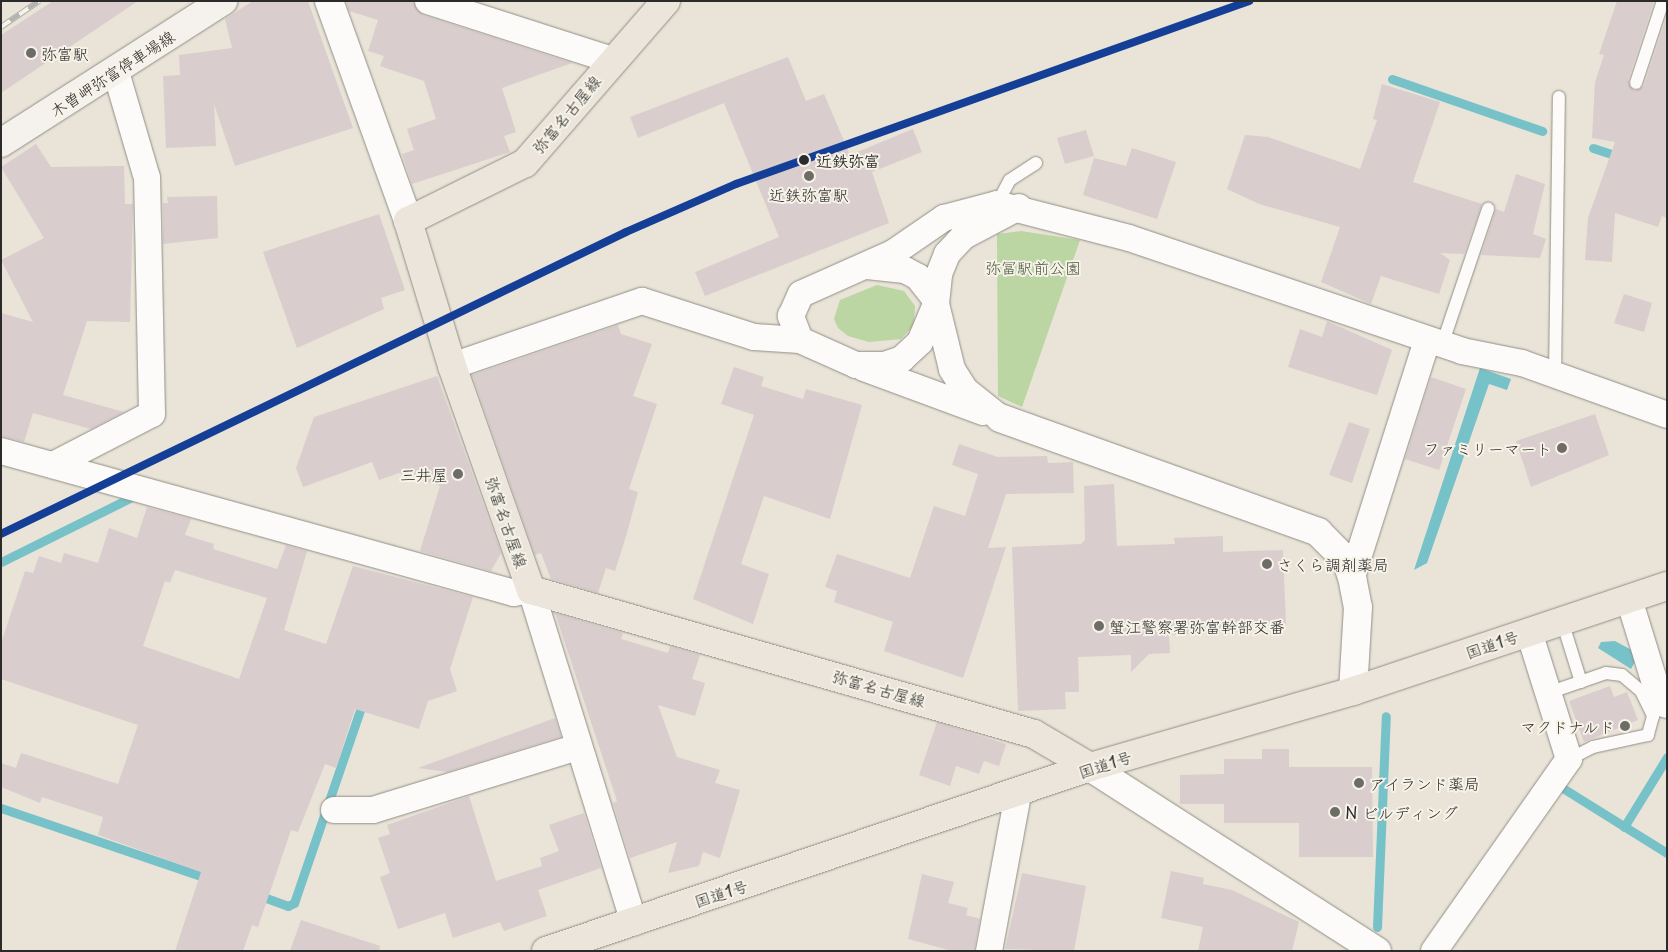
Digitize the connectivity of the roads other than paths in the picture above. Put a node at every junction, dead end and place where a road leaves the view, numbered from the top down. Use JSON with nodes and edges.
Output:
{"nodes":[{"id":1,"x":223,"y":1,"type":"edge"},
{"id":2,"x":329,"y":1,"type":"edge"},
{"id":3,"x":428,"y":1,"type":"edge"},
{"id":4,"x":666,"y":1,"type":"edge"},
{"id":5,"x":1663,"y":1,"type":"edge"},
{"id":6,"x":612,"y":60,"type":"junction"},
{"id":7,"x":116,"y":72,"type":"junction"},
{"id":8,"x":1636,"y":83,"type":"dead end"},
{"id":9,"x":1559,"y":97,"type":"dead end"},
{"id":10,"x":1,"y":143,"type":"edge"},
{"id":11,"x":1036,"y":163,"type":"dead end"},
{"id":12,"x":1008,"y":205,"type":"junction"},
{"id":13,"x":1488,"y":209,"type":"dead end"},
{"id":14,"x":408,"y":222,"type":"junction"},
{"id":15,"x":863,"y":266,"type":"junction"},
{"id":16,"x":936,"y":302,"type":"junction"},
{"id":17,"x":800,"y":340,"type":"junction"},
{"id":18,"x":1434,"y":342,"type":"junction"},
{"id":19,"x":856,"y":365,"type":"junction"},
{"id":20,"x":452,"y":366,"type":"junction"},
{"id":21,"x":1555,"y":375,"type":"junction"},
{"id":22,"x":1667,"y":414,"type":"edge"},
{"id":23,"x":1000,"y":418,"type":"junction"},
{"id":24,"x":1,"y":450,"type":"edge"},
{"id":25,"x":53,"y":465,"type":"junction"},
{"id":26,"x":1352,"y":577,"type":"junction"},
{"id":27,"x":1667,"y":586,"type":"edge"},
{"id":28,"x":531,"y":590,"type":"junction"},
{"id":29,"x":1629,"y":599,"type":"junction"},
{"id":30,"x":1562,"y":621,"type":"junction"},
{"id":31,"x":1529,"y":632,"type":"junction"},
{"id":32,"x":1582,"y":682,"type":"junction"},
{"id":33,"x":1353,"y":691,"type":"junction"},
{"id":34,"x":1548,"y":694,"type":"junction"},
{"id":35,"x":1667,"y":705,"type":"edge"},
{"id":36,"x":578,"y":747,"type":"junction"},
{"id":37,"x":1569,"y":759,"type":"junction"},
{"id":38,"x":1090,"y":767,"type":"junction"},
{"id":39,"x":1018,"y":794,"type":"junction"},
{"id":40,"x":334,"y":810,"type":"dead end"},
{"id":41,"x":634,"y":922,"type":"junction"},
{"id":42,"x":546,"y":951,"type":"edge"},
{"id":43,"x":989,"y":951,"type":"edge"},
{"id":44,"x":1377,"y":951,"type":"edge"},
{"id":45,"x":1434,"y":951,"type":"edge"}],
"edges":[{"from":1,"to":7,"type":"main road","name":"木曽岬弥富停車場線"},
{"from":2,"to":14,"type":"street"},
{"from":3,"to":6,"type":"street"},
{"from":4,"to":6,"type":"main road","name":"弥富名古屋線"},
{"from":5,"to":8,"type":"lane"},
{"from":6,"to":14,"type":"main road","name":"弥富名古屋線"},
{"from":7,"to":10,"type":"main road","name":"木曽岬弥富停車場線"},
{"from":7,"to":25,"type":"street"},
{"from":9,"to":21,"type":"lane"},
{"from":11,"to":12,"type":"lane"},
{"from":12,"to":15,"type":"street"},
{"from":12,"to":16,"type":"street"},
{"from":12,"to":18,"type":"street"},
{"from":13,"to":18,"type":"lane"},
{"from":14,"to":20,"type":"main road","name":"弥富名古屋線"},
{"from":15,"to":16,"type":"street"},
{"from":15,"to":17,"type":"street"},
{"from":16,"to":19,"type":"street"},
{"from":16,"to":23,"type":"street"},
{"from":17,"to":19,"type":"street"},
{"from":17,"to":20,"type":"street"},
{"from":18,"to":21,"type":"street"},
{"from":18,"to":26,"type":"street"},
{"from":19,"to":23,"type":"street"},
{"from":20,"to":28,"type":"main road","name":"弥富名古屋線"},
{"from":21,"to":22,"type":"street"},
{"from":23,"to":26,"type":"street"},
{"from":24,"to":25,"type":"street"},
{"from":25,"to":28,"type":"street"},
{"from":26,"to":33,"type":"street"},
{"from":27,"to":29,"type":"main road","name":"国道1号"},
{"from":28,"to":36,"type":"street"},
{"from":28,"to":38,"type":"main road","name":"弥富名古屋線"},
{"from":29,"to":30,"type":"main road","name":"国道1号"},
{"from":29,"to":35,"type":"street"},
{"from":30,"to":31,"type":"main road","name":"国道1号"},
{"from":30,"to":32,"type":"lane"},
{"from":31,"to":33,"type":"main road","name":"国道1号"},
{"from":31,"to":34,"type":"street"},
{"from":32,"to":34,"type":"lane"},
{"from":32,"to":37,"type":"lane"},
{"from":33,"to":38,"type":"main road","name":"国道1号"},
{"from":34,"to":37,"type":"street"},
{"from":36,"to":40,"type":"street"},
{"from":36,"to":41,"type":"street"},
{"from":37,"to":45,"type":"street"},
{"from":38,"to":39,"type":"main road","name":"国道1号"},
{"from":38,"to":44,"type":"street"},
{"from":39,"to":41,"type":"main road","name":"国道1号"},
{"from":39,"to":43,"type":"street"},
{"from":41,"to":42,"type":"main road","name":"国道1号"}]}
